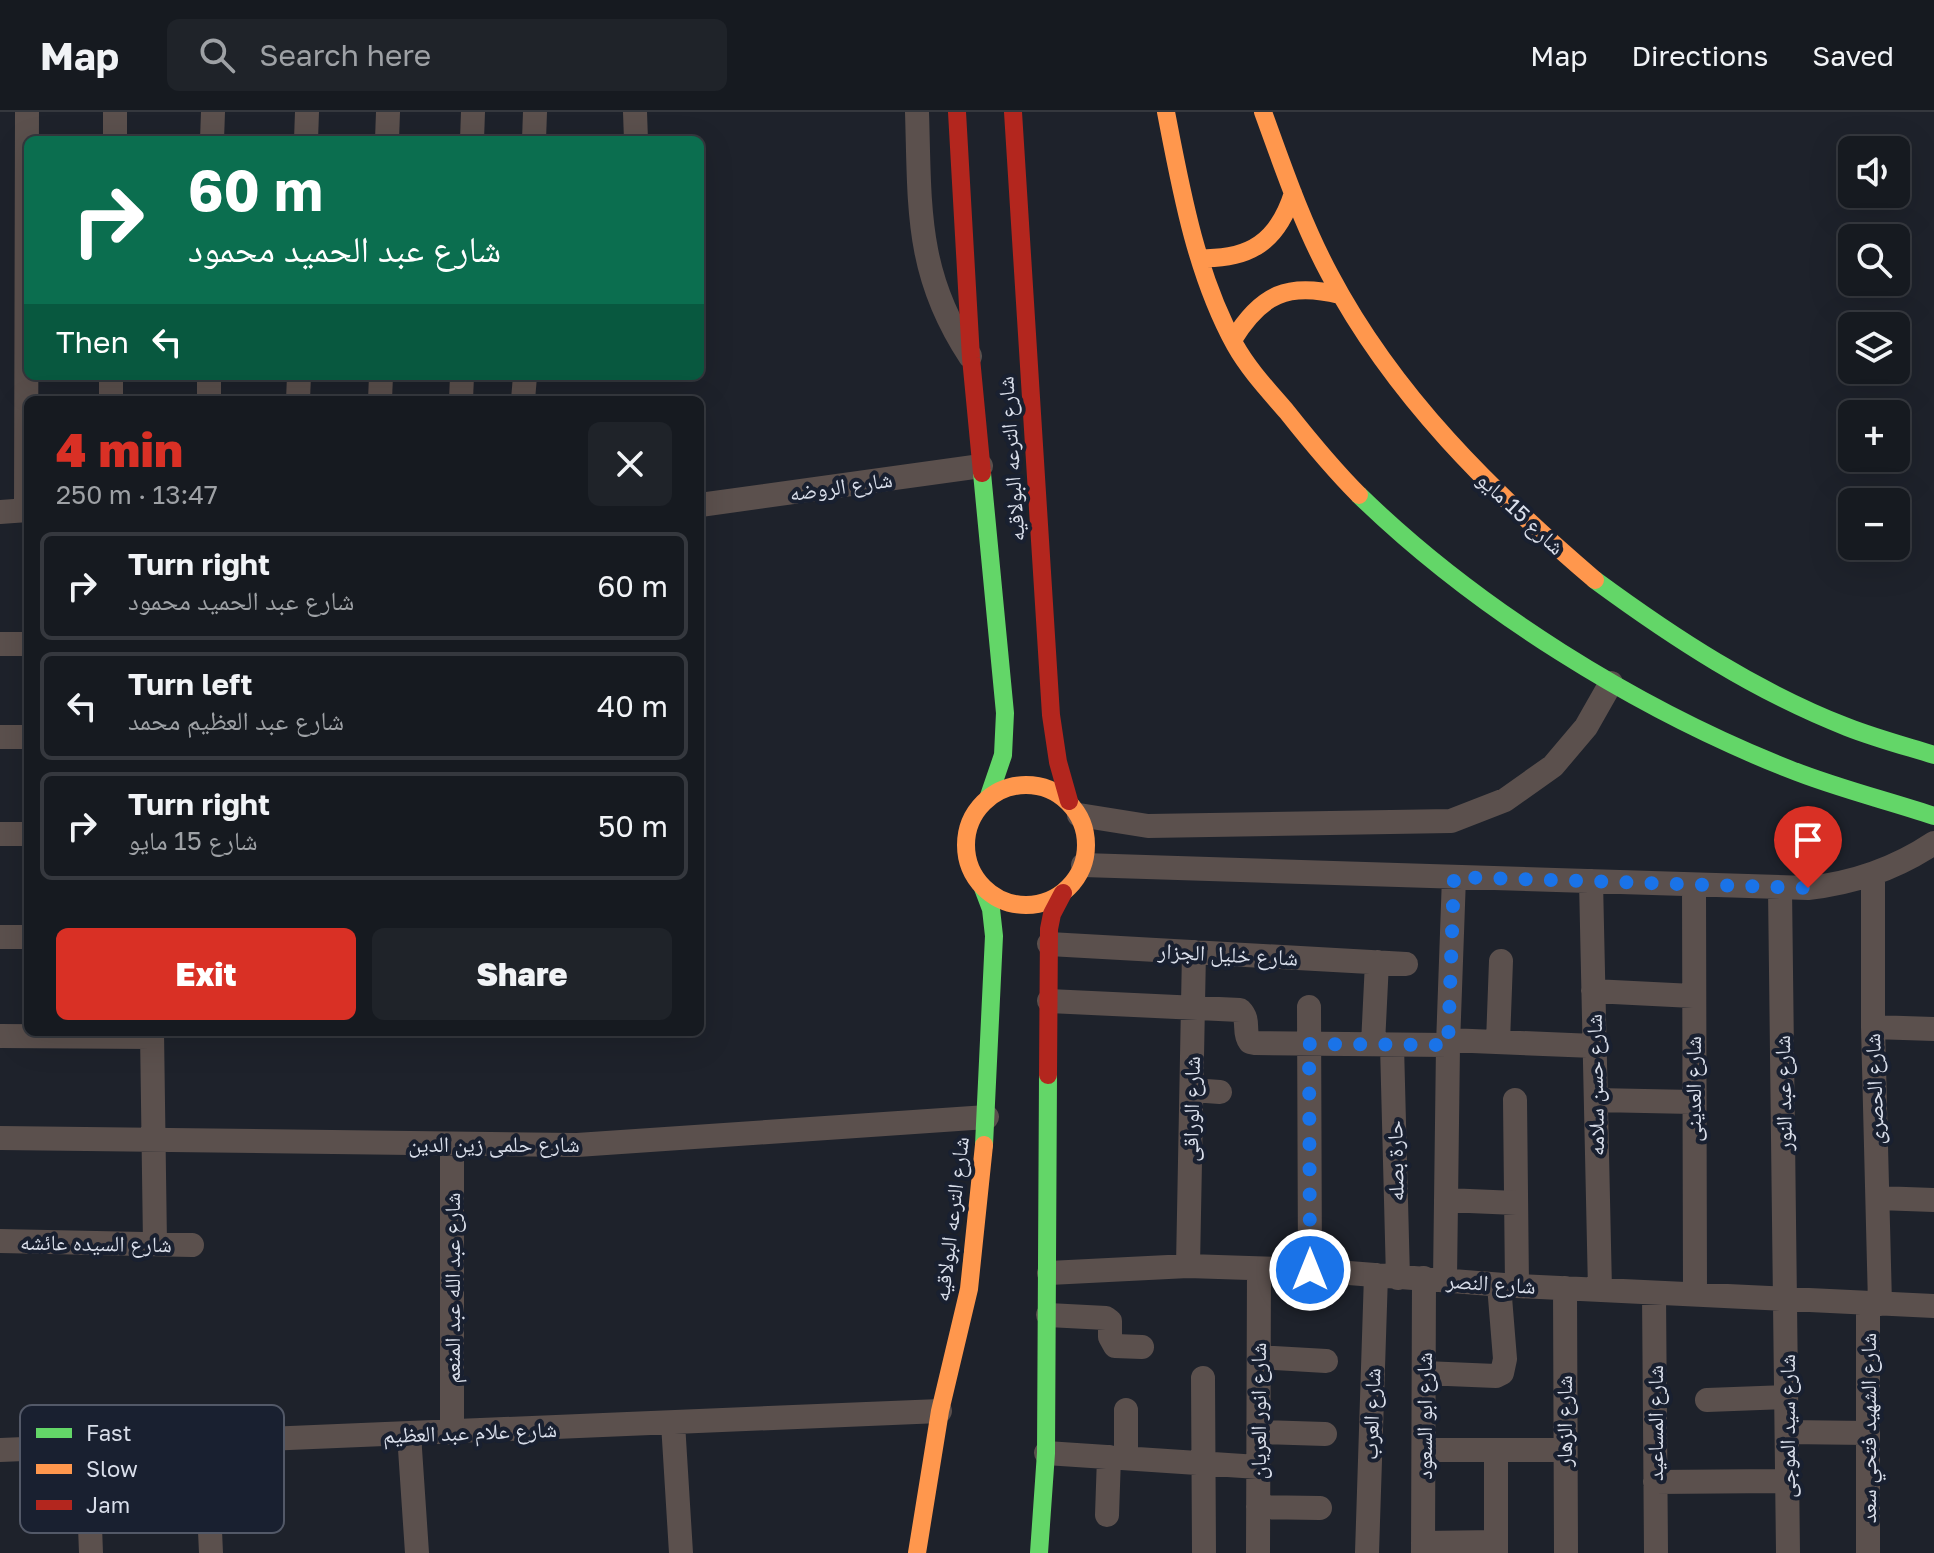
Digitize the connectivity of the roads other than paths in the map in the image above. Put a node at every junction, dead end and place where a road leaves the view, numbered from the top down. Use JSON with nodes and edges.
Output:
{"nodes":[{"id":1,"x":27,"y":112,"type":"edge"},
{"id":2,"x":115,"y":112,"type":"edge"},
{"id":3,"x":213,"y":112,"type":"edge"},
{"id":4,"x":307,"y":112,"type":"edge"},
{"id":5,"x":388,"y":112,"type":"edge"},
{"id":6,"x":473,"y":112,"type":"edge"},
{"id":7,"x":535,"y":112,"type":"edge"},
{"id":8,"x":635,"y":112,"type":"edge"},
{"id":9,"x":917,"y":112,"type":"edge"},
{"id":10,"x":957,"y":112,"type":"edge"},
{"id":11,"x":1013,"y":112,"type":"edge"},
{"id":12,"x":1166,"y":112,"type":"edge"},
{"id":13,"x":1263,"y":112,"type":"edge"},
{"id":14,"x":27,"y":136,"type":"edge"},
{"id":15,"x":115,"y":136,"type":"edge"},
{"id":16,"x":212,"y":136,"type":"edge"},
{"id":17,"x":306,"y":136,"type":"edge"},
{"id":18,"x":387,"y":136,"type":"edge"},
{"id":19,"x":472,"y":136,"type":"edge"},
{"id":20,"x":534,"y":136,"type":"edge"},
{"id":21,"x":636,"y":136,"type":"edge"},
{"id":22,"x":1293,"y":193,"type":"junction"},
{"id":23,"x":1200,"y":258,"type":"junction"},
{"id":24,"x":1340,"y":295,"type":"junction"},
{"id":25,"x":1233,"y":340,"type":"junction"},
{"id":26,"x":971,"y":358,"type":"junction"},
{"id":27,"x":981,"y":466,"type":"junction"},
{"id":28,"x":704,"y":504,"type":"edge"},
{"id":29,"x":24,"y":510,"type":"edge"},
{"id":30,"x":0,"y":512,"type":"edge"},
{"id":31,"x":0,"y":644,"type":"edge"},
{"id":32,"x":24,"y":644,"type":"edge"},
{"id":33,"x":1611,"y":683,"type":"junction"},
{"id":34,"x":0,"y":737,"type":"edge"},
{"id":35,"x":24,"y":737,"type":"edge"},
{"id":36,"x":1934,"y":755,"type":"edge"},
{"id":37,"x":989,"y":796,"type":"junction"},
{"id":38,"x":1074,"y":808,"type":"junction"},
{"id":39,"x":1934,"y":816,"type":"edge"},
{"id":40,"x":0,"y":834,"type":"edge"},
{"id":41,"x":24,"y":834,"type":"edge"},
{"id":42,"x":1934,"y":843,"type":"edge"},
{"id":43,"x":1083,"y":865,"type":"junction"},
{"id":44,"x":1873,"y":875,"type":"junction"},
{"id":45,"x":1454,"y":877,"type":"junction"},
{"id":46,"x":1591,"y":881,"type":"junction"},
{"id":47,"x":1694,"y":885,"type":"junction"},
{"id":48,"x":983,"y":888,"type":"junction"},
{"id":49,"x":1780,"y":888,"type":"junction"},
{"id":50,"x":1063,"y":893,"type":"junction"},
{"id":51,"x":0,"y":937,"type":"edge"},
{"id":52,"x":24,"y":937,"type":"edge"},
{"id":53,"x":1049,"y":944,"type":"junction"},
{"id":54,"x":1194,"y":952,"type":"junction"},
{"id":55,"x":1501,"y":961,"type":"dead end"},
{"id":56,"x":1377,"y":962,"type":"junction"},
{"id":57,"x":1406,"y":964,"type":"dead end"},
{"id":58,"x":1593,"y":991,"type":"junction"},
{"id":59,"x":1693,"y":996,"type":"junction"},
{"id":60,"x":1049,"y":1001,"type":"junction"},
{"id":61,"x":1309,"y":1007,"type":"dead end"},
{"id":62,"x":1193,"y":1008,"type":"junction"},
{"id":63,"x":1873,"y":1027,"type":"junction"},
{"id":64,"x":1934,"y":1029,"type":"edge"},
{"id":65,"x":0,"y":1036,"type":"edge"},
{"id":66,"x":24,"y":1036,"type":"edge"},
{"id":67,"x":152,"y":1036,"type":"edge"},
{"id":68,"x":1498,"y":1042,"type":"junction"},
{"id":69,"x":1448,"y":1043,"type":"junction"},
{"id":70,"x":1309,"y":1044,"type":"junction"},
{"id":71,"x":1382,"y":1044,"type":"junction"},
{"id":72,"x":1594,"y":1046,"type":"junction"},
{"id":73,"x":1192,"y":1090,"type":"junction"},
{"id":74,"x":1220,"y":1092,"type":"dead end"},
{"id":75,"x":1515,"y":1100,"type":"dead end"},
{"id":76,"x":1596,"y":1100,"type":"junction"},
{"id":77,"x":1693,"y":1102,"type":"junction"},
{"id":78,"x":987,"y":1117,"type":"junction"},
{"id":79,"x":0,"y":1138,"type":"edge"},
{"id":80,"x":153,"y":1140,"type":"junction"},
{"id":81,"x":452,"y":1144,"type":"junction"},
{"id":82,"x":1878,"y":1198,"type":"junction"},
{"id":83,"x":1446,"y":1200,"type":"junction"},
{"id":84,"x":1934,"y":1200,"type":"edge"},
{"id":85,"x":1516,"y":1203,"type":"junction"},
{"id":86,"x":0,"y":1241,"type":"edge"},
{"id":87,"x":155,"y":1244,"type":"junction"},
{"id":88,"x":192,"y":1245,"type":"dead end"},
{"id":89,"x":1188,"y":1266,"type":"junction"},
{"id":90,"x":1259,"y":1269,"type":"junction"},
{"id":91,"x":1310,"y":1270,"type":"junction"},
{"id":92,"x":1049,"y":1273,"type":"junction"},
{"id":93,"x":1387,"y":1276,"type":"junction"},
{"id":94,"x":1434,"y":1279,"type":"junction"},
{"id":95,"x":1508,"y":1285,"type":"junction"},
{"id":96,"x":1565,"y":1288,"type":"junction"},
{"id":97,"x":1600,"y":1290,"type":"junction"},
{"id":98,"x":1654,"y":1293,"type":"junction"},
{"id":99,"x":1695,"y":1294,"type":"junction"},
{"id":100,"x":1785,"y":1299,"type":"junction"},
{"id":101,"x":1874,"y":1304,"type":"junction"},
{"id":102,"x":1934,"y":1306,"type":"edge"},
{"id":103,"x":1048,"y":1315,"type":"junction"},
{"id":104,"x":1142,"y":1347,"type":"dead end"},
{"id":105,"x":1259,"y":1357,"type":"junction"},
{"id":106,"x":1326,"y":1361,"type":"dead end"},
{"id":107,"x":1424,"y":1373,"type":"junction"},
{"id":108,"x":1203,"y":1378,"type":"dead end"},
{"id":109,"x":1786,"y":1397,"type":"junction"},
{"id":110,"x":1707,"y":1400,"type":"dead end"},
{"id":111,"x":1126,"y":1410,"type":"dead end"},
{"id":112,"x":940,"y":1411,"type":"junction"},
{"id":113,"x":673,"y":1423,"type":"junction"},
{"id":114,"x":1258,"y":1432,"type":"junction"},
{"id":115,"x":1787,"y":1432,"type":"junction"},
{"id":116,"x":452,"y":1433,"type":"junction"},
{"id":117,"x":1868,"y":1433,"type":"junction"},
{"id":118,"x":409,"y":1434,"type":"junction"},
{"id":119,"x":1325,"y":1434,"type":"dead end"},
{"id":120,"x":284,"y":1439,"type":"edge"},
{"id":121,"x":20,"y":1449,"type":"edge"},
{"id":122,"x":0,"y":1450,"type":"edge"},
{"id":123,"x":1424,"y":1450,"type":"junction"},
{"id":124,"x":1496,"y":1450,"type":"junction"},
{"id":125,"x":1564,"y":1450,"type":"junction"},
{"id":126,"x":1046,"y":1453,"type":"junction"},
{"id":127,"x":1118,"y":1457,"type":"junction"},
{"id":128,"x":1204,"y":1464,"type":"junction"},
{"id":129,"x":1258,"y":1467,"type":"junction"},
{"id":130,"x":1787,"y":1481,"type":"junction"},
{"id":131,"x":1655,"y":1482,"type":"junction"},
{"id":132,"x":1258,"y":1507,"type":"junction"},
{"id":133,"x":1320,"y":1508,"type":"dead end"},
{"id":134,"x":1107,"y":1515,"type":"dead end"},
{"id":135,"x":90,"y":1533,"type":"edge"},
{"id":136,"x":210,"y":1533,"type":"edge"},
{"id":137,"x":1423,"y":1548,"type":"edge"},
{"id":138,"x":1496,"y":1548,"type":"edge"},
{"id":139,"x":91,"y":1553,"type":"edge"},
{"id":140,"x":211,"y":1553,"type":"edge"},
{"id":141,"x":417,"y":1553,"type":"edge"},
{"id":142,"x":681,"y":1553,"type":"edge"},
{"id":143,"x":917,"y":1553,"type":"edge"},
{"id":144,"x":1039,"y":1553,"type":"edge"},
{"id":145,"x":1204,"y":1553,"type":"edge"},
{"id":146,"x":1258,"y":1553,"type":"edge"},
{"id":147,"x":1367,"y":1553,"type":"edge"},
{"id":148,"x":1566,"y":1553,"type":"edge"},
{"id":149,"x":1656,"y":1553,"type":"edge"},
{"id":150,"x":1788,"y":1553,"type":"edge"},
{"id":151,"x":1868,"y":1553,"type":"edge"}],
"edges":[{"from":1,"to":14,"type":"street"},
{"from":2,"to":15,"type":"street"},
{"from":3,"to":16,"type":"street"},
{"from":4,"to":17,"type":"street"},
{"from":5,"to":18,"type":"street"},
{"from":6,"to":19,"type":"street"},
{"from":7,"to":20,"type":"street"},
{"from":8,"to":21,"type":"street"},
{"from":9,"to":26,"type":"street"},
{"from":10,"to":26,"type":"street","name":"شارع الترعه البولاقيه"},
{"from":11,"to":38,"type":"street","name":"شارع الترعه البولاقيه"},
{"from":12,"to":23,"type":"street"},
{"from":13,"to":22,"type":"street","name":"شارع 15 مايو"},
{"from":22,"to":23,"type":"street"},
{"from":22,"to":24,"type":"street","name":"شارع 15 مايو"},
{"from":23,"to":25,"type":"street"},
{"from":24,"to":25,"type":"street"},
{"from":24,"to":36,"type":"street","name":"شارع 15 مايو"},
{"from":25,"to":33,"type":"street"},
{"from":26,"to":27,"type":"street","name":"شارع الترعه البولاقيه"},
{"from":27,"to":28,"type":"street","name":"شارع الروضه"},
{"from":27,"to":37,"type":"street","name":"شارع الترعه البولاقيه"},
{"from":29,"to":30,"type":"street"},
{"from":31,"to":32,"type":"street"},
{"from":33,"to":38,"type":"street"},
{"from":33,"to":39,"type":"street"},
{"from":34,"to":35,"type":"street"},
{"from":37,"to":38,"type":"street"},
{"from":37,"to":48,"type":"street"},
{"from":38,"to":43,"type":"street"},
{"from":40,"to":41,"type":"street"},
{"from":42,"to":44,"type":"street"},
{"from":43,"to":45,"type":"street"},
{"from":43,"to":50,"type":"street"},
{"from":44,"to":49,"type":"street"},
{"from":44,"to":63,"type":"street","name":"شارع الحصرى"},
{"from":45,"to":46,"type":"street"},
{"from":45,"to":69,"type":"street","name":"شارع ابو السعود"},
{"from":46,"to":47,"type":"street"},
{"from":46,"to":58,"type":"street","name":"شارع حسن سلامه"},
{"from":47,"to":49,"type":"street"},
{"from":47,"to":59,"type":"street","name":"شارع العدينى"},
{"from":48,"to":50,"type":"street"},
{"from":48,"to":78,"type":"street","name":"شارع الترعه البولاقيه"},
{"from":49,"to":100,"type":"street","name":"شارع عبد النور"},
{"from":50,"to":53,"type":"street"},
{"from":51,"to":52,"type":"street"},
{"from":53,"to":54,"type":"street","name":"شارع خليل الجزار"},
{"from":53,"to":60,"type":"street"},
{"from":54,"to":56,"type":"street","name":"شارع خليل الجزار"},
{"from":54,"to":62,"type":"street","name":"شارع الوراقى"},
{"from":55,"to":68,"type":"street"},
{"from":56,"to":57,"type":"street","name":"شارع خليل الجزار"},
{"from":56,"to":71,"type":"street","name":"حارة بصله"},
{"from":58,"to":59,"type":"street"},
{"from":58,"to":72,"type":"street","name":"شارع حسن سلامه"},
{"from":59,"to":77,"type":"street","name":"شارع العدينى"},
{"from":60,"to":62,"type":"street"},
{"from":60,"to":92,"type":"street"},
{"from":61,"to":70,"type":"street"},
{"from":62,"to":70,"type":"street"},
{"from":62,"to":73,"type":"street","name":"شارع الوراقى"},
{"from":63,"to":64,"type":"street"},
{"from":63,"to":82,"type":"street","name":"شارع الحصرى"},
{"from":65,"to":66,"type":"street"},
{"from":67,"to":80,"type":"street"},
{"from":68,"to":69,"type":"street"},
{"from":68,"to":72,"type":"street"},
{"from":69,"to":71,"type":"street"},
{"from":69,"to":83,"type":"street","name":"شارع ابو السعود"},
{"from":70,"to":71,"type":"street"},
{"from":70,"to":91,"type":"street"},
{"from":71,"to":93,"type":"street","name":"حارة بصله"},
{"from":72,"to":76,"type":"street","name":"شارع حسن سلامه"},
{"from":73,"to":74,"type":"street"},
{"from":73,"to":89,"type":"street","name":"شارع الوراقى"},
{"from":75,"to":85,"type":"street"},
{"from":76,"to":77,"type":"street"},
{"from":76,"to":97,"type":"street","name":"شارع حسن سلامه"},
{"from":77,"to":99,"type":"street","name":"شارع العدينى"},
{"from":78,"to":81,"type":"street","name":"شارع حلمى زين الدين"},
{"from":78,"to":112,"type":"street","name":"شارع الترعه البولاقيه"},
{"from":79,"to":80,"type":"street","name":"شارع حلمى زين الدين"},
{"from":80,"to":81,"type":"street","name":"شارع حلمى زين الدين"},
{"from":80,"to":87,"type":"street"},
{"from":81,"to":116,"type":"street","name":"شارع عبد الله عبد المنعم"},
{"from":82,"to":84,"type":"street"},
{"from":82,"to":101,"type":"street","name":"شارع الحصرى"},
{"from":83,"to":85,"type":"street"},
{"from":83,"to":94,"type":"street","name":"شارع ابو السعود"},
{"from":85,"to":95,"type":"street"},
{"from":86,"to":87,"type":"street","name":"شارع السيده عائشه"},
{"from":87,"to":88,"type":"street","name":"شارع السيده عائشه"},
{"from":89,"to":90,"type":"street","name":"شارع النصر"},
{"from":89,"to":92,"type":"street","name":"شارع النصر"},
{"from":90,"to":91,"type":"street","name":"شارع النصر"},
{"from":90,"to":105,"type":"street","name":"شارع انور العريان"},
{"from":91,"to":93,"type":"street","name":"شارع النصر"},
{"from":92,"to":103,"type":"street"},
{"from":93,"to":94,"type":"street","name":"شارع النصر"},
{"from":93,"to":147,"type":"street","name":"شارع العرب"},
{"from":94,"to":95,"type":"street","name":"شارع النصر"},
{"from":94,"to":107,"type":"street","name":"شارع ابو السعود"},
{"from":95,"to":96,"type":"street","name":"شارع النصر"},
{"from":95,"to":107,"type":"street"},
{"from":96,"to":97,"type":"street","name":"شارع النصر"},
{"from":96,"to":125,"type":"street","name":"شارع الزهار"},
{"from":97,"to":98,"type":"street","name":"شارع النصر"},
{"from":98,"to":99,"type":"street","name":"شارع النصر"},
{"from":98,"to":131,"type":"street","name":"شارع المساعيد"},
{"from":99,"to":100,"type":"street","name":"شارع النصر"},
{"from":100,"to":101,"type":"street","name":"شارع النصر"},
{"from":100,"to":109,"type":"street","name":"شارع سيد الموجى"},
{"from":101,"to":102,"type":"street","name":"شارع النصر"},
{"from":101,"to":117,"type":"street","name":"شارع الشهيد فتحي سعد"},
{"from":103,"to":104,"type":"street"},
{"from":103,"to":126,"type":"street"},
{"from":105,"to":106,"type":"street"},
{"from":105,"to":114,"type":"street","name":"شارع انور العريان"},
{"from":107,"to":123,"type":"street","name":"شارع ابو السعود"},
{"from":108,"to":128,"type":"street"},
{"from":109,"to":110,"type":"street"},
{"from":109,"to":115,"type":"street","name":"شارع سيد الموجى"},
{"from":111,"to":127,"type":"street"},
{"from":112,"to":113,"type":"street","name":"شارع علام عبد العظيم"},
{"from":112,"to":143,"type":"street","name":"شارع الترعه البولاقيه"},
{"from":113,"to":116,"type":"street","name":"شارع علام عبد العظيم"},
{"from":113,"to":142,"type":"street"},
{"from":114,"to":119,"type":"street"},
{"from":114,"to":129,"type":"street","name":"شارع انور العريان"},
{"from":115,"to":117,"type":"street"},
{"from":115,"to":130,"type":"street","name":"شارع سيد الموجى"},
{"from":116,"to":118,"type":"street","name":"شارع علام عبد العظيم"},
{"from":117,"to":151,"type":"street","name":"شارع الشهيد فتحي سعد"},
{"from":118,"to":120,"type":"street","name":"شارع علام عبد العظيم"},
{"from":118,"to":141,"type":"street"},
{"from":121,"to":122,"type":"street","name":"شارع علام عبد العظيم"},
{"from":123,"to":124,"type":"street"},
{"from":123,"to":137,"type":"street","name":"شارع ابو السعود"},
{"from":124,"to":125,"type":"street"},
{"from":124,"to":138,"type":"street"},
{"from":125,"to":148,"type":"street","name":"شارع الزهار"},
{"from":126,"to":127,"type":"street"},
{"from":126,"to":144,"type":"street"},
{"from":127,"to":128,"type":"street"},
{"from":127,"to":134,"type":"street"},
{"from":128,"to":129,"type":"street"},
{"from":128,"to":145,"type":"street"},
{"from":129,"to":132,"type":"street","name":"شارع انور العريان"},
{"from":130,"to":131,"type":"street"},
{"from":130,"to":150,"type":"street","name":"شارع سيد الموجى"},
{"from":131,"to":149,"type":"street","name":"شارع المساعيد"},
{"from":132,"to":133,"type":"street"},
{"from":132,"to":146,"type":"street","name":"شارع انور العريان"},
{"from":135,"to":139,"type":"street"},
{"from":136,"to":140,"type":"street"},
{"from":137,"to":138,"type":"street"}]}
